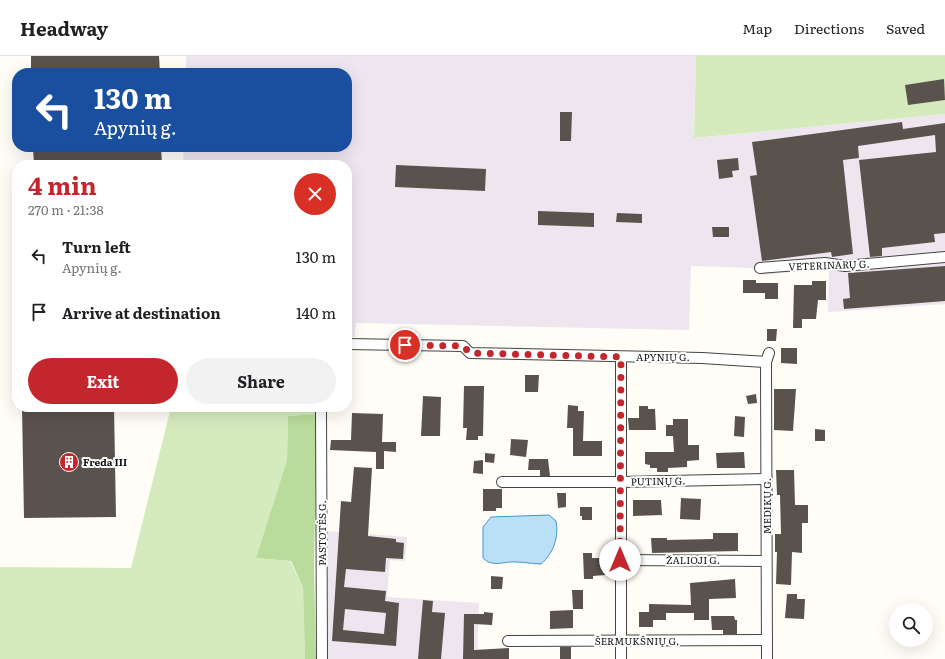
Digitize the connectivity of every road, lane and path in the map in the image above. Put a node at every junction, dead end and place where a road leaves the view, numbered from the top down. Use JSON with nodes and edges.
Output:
{"nodes":[{"id":1,"x":945,"y":257,"type":"edge"},
{"id":2,"x":760,"y":268,"type":"dead end"},
{"id":3,"x":352,"y":344,"type":"edge"},
{"id":4,"x":621,"y":357,"type":"junction"},
{"id":5,"x":767,"y":357,"type":"joint"},
{"id":6,"x":321,"y":412,"type":"edge"},
{"id":7,"x":767,"y":479,"type":"junction"},
{"id":8,"x":502,"y":482,"type":"dead end"},
{"id":9,"x":620,"y":482,"type":"junction"},
{"id":10,"x":620,"y":560,"type":"junction"},
{"id":11,"x":766,"y":560,"type":"junction"},
{"id":12,"x":767,"y":640,"type":"junction"},
{"id":13,"x":508,"y":641,"type":"dead end"},
{"id":14,"x":620,"y":641,"type":"junction"},
{"id":15,"x":322,"y":659,"type":"edge"},
{"id":16,"x":621,"y":659,"type":"edge"},
{"id":17,"x":767,"y":659,"type":"edge"}],
"edges":[{"from":1,"to":2,"type":"street","name":"VETERINARŲ G."},
{"from":3,"to":4,"type":"street","name":"APYNIŲ G."},
{"from":4,"to":5,"type":"street","name":"APYNIŲ G."},
{"from":4,"to":9,"type":"street"},
{"from":5,"to":7,"type":"street","name":"MEDIKŲ G."},
{"from":6,"to":15,"type":"street","name":"PASTOTĖS G."},
{"from":7,"to":9,"type":"street","name":"PUTINŲ G."},
{"from":7,"to":11,"type":"street","name":"MEDIKŲ G."},
{"from":8,"to":9,"type":"street","name":"PUTINŲ G."},
{"from":9,"to":10,"type":"street"},
{"from":10,"to":11,"type":"street","name":"ŽALIOJI G."},
{"from":10,"to":14,"type":"street"},
{"from":11,"to":12,"type":"street","name":"MEDIKŲ G."},
{"from":12,"to":14,"type":"street","name":"ŠERMUKŠNIŲ G."},
{"from":12,"to":17,"type":"street","name":"MEDIKŲ G."},
{"from":13,"to":14,"type":"street","name":"ŠERMUKŠNIŲ G."},
{"from":14,"to":16,"type":"street"}]}
